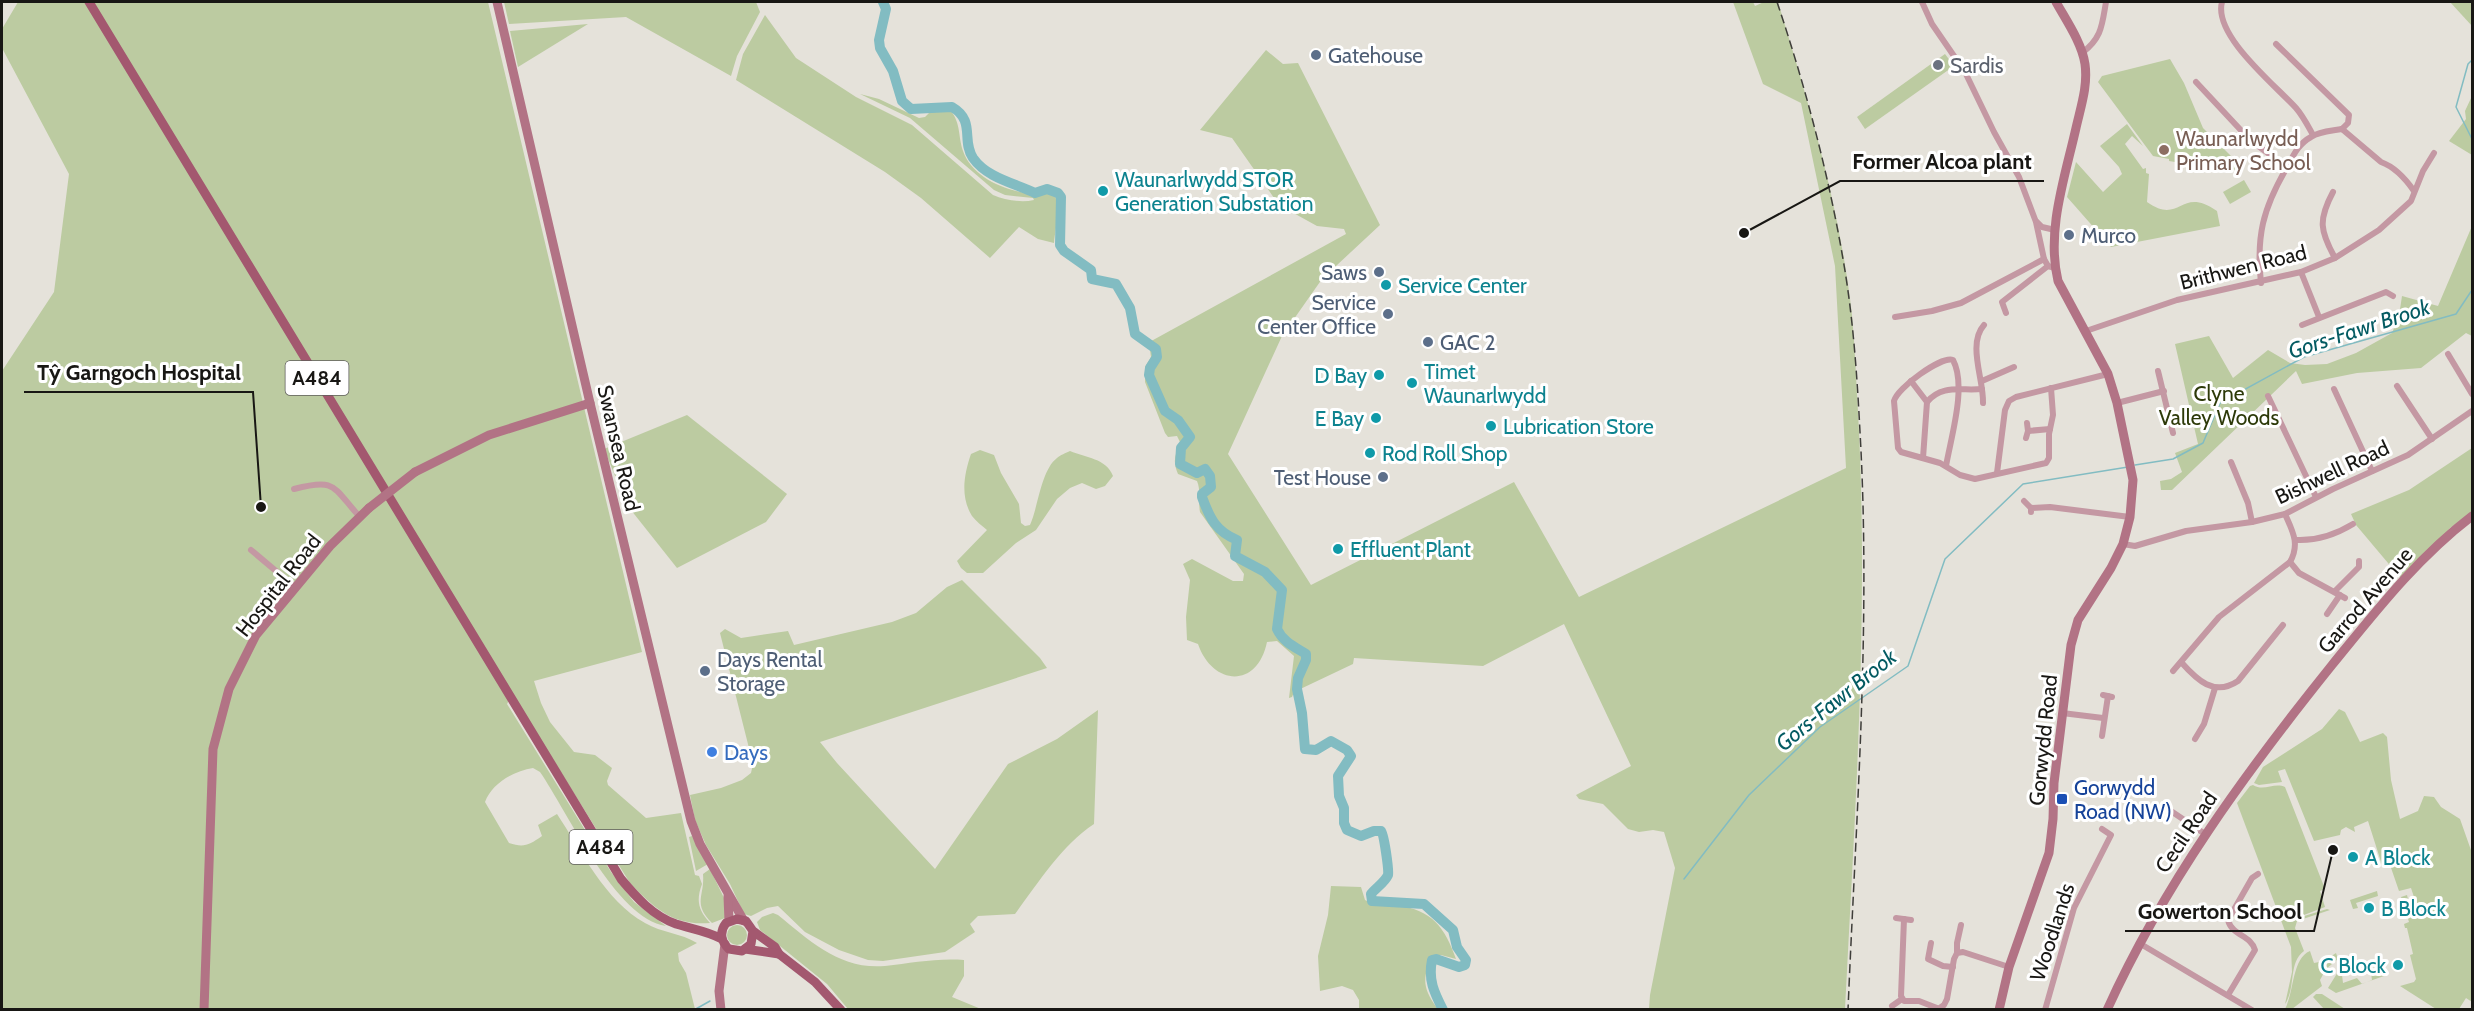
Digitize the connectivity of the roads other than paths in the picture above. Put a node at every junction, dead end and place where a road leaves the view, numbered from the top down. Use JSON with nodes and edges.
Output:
{"nodes":[{"id":1,"x":89,"y":2,"type":"edge"},
{"id":2,"x":497,"y":2,"type":"edge"},
{"id":3,"x":1922,"y":2,"type":"edge"},
{"id":4,"x":2056,"y":2,"type":"edge"},
{"id":5,"x":2106,"y":2,"type":"edge"},
{"id":6,"x":2222,"y":2,"type":"edge"},
{"id":7,"x":2276,"y":44,"type":"dead end"},
{"id":8,"x":2082,"y":53,"type":"junction"},
{"id":9,"x":2196,"y":82,"type":"dead end"},
{"id":10,"x":2342,"y":129,"type":"junction"},
{"id":11,"x":2313,"y":135,"type":"junction"},
{"id":12,"x":2434,"y":153,"type":"dead end"},
{"id":13,"x":2287,"y":166,"type":"junction"},
{"id":14,"x":2414,"y":191,"type":"junction"},
{"id":15,"x":2333,"y":192,"type":"dead end"},
{"id":16,"x":2036,"y":222,"type":"junction"},
{"id":17,"x":2055,"y":230,"type":"junction"},
{"id":18,"x":2335,"y":258,"type":"junction"},
{"id":19,"x":2044,"y":259,"type":"junction"},
{"id":20,"x":2051,"y":267,"type":"junction"},
{"id":21,"x":2301,"y":272,"type":"junction"},
{"id":22,"x":2261,"y":283,"type":"junction"},
{"id":23,"x":2393,"y":296,"type":"dead end"},
{"id":24,"x":2006,"y":313,"type":"dead end"},
{"id":25,"x":1895,"y":317,"type":"dead end"},
{"id":26,"x":2319,"y":317,"type":"junction"},
{"id":27,"x":1984,"y":325,"type":"dead end"},
{"id":28,"x":2302,"y":325,"type":"dead end"},
{"id":29,"x":2086,"y":331,"type":"junction"},
{"id":30,"x":2448,"y":354,"type":"dead end"},
{"id":31,"x":2014,"y":367,"type":"dead end"},
{"id":32,"x":2158,"y":371,"type":"dead end"},
{"id":33,"x":2108,"y":374,"type":"junction"},
{"id":34,"x":1911,"y":381,"type":"junction"},
{"id":35,"x":1982,"y":381,"type":"junction"},
{"id":36,"x":2397,"y":386,"type":"dead end"},
{"id":37,"x":2051,"y":388,"type":"junction"},
{"id":38,"x":1958,"y":389,"type":"junction"},
{"id":39,"x":1982,"y":389,"type":"junction"},
{"id":40,"x":2334,"y":389,"type":"dead end"},
{"id":41,"x":2164,"y":391,"type":"junction"},
{"id":42,"x":2472,"y":394,"type":"edge"},
{"id":43,"x":2268,"y":397,"type":"dead end"},
{"id":44,"x":1927,"y":402,"type":"junction"},
{"id":45,"x":590,"y":403,"type":"junction"},
{"id":46,"x":1983,"y":403,"type":"dead end"},
{"id":47,"x":2117,"y":403,"type":"junction"},
{"id":48,"x":2472,"y":411,"type":"edge"},
{"id":49,"x":2050,"y":429,"type":"junction"},
{"id":50,"x":2175,"y":429,"type":"dead end"},
{"id":51,"x":2025,"y":438,"type":"dead end"},
{"id":52,"x":2432,"y":439,"type":"junction"},
{"id":53,"x":1923,"y":458,"type":"junction"},
{"id":54,"x":2231,"y":462,"type":"dead end"},
{"id":55,"x":1946,"y":466,"type":"junction"},
{"id":56,"x":2372,"y":471,"type":"junction"},
{"id":57,"x":1997,"y":473,"type":"junction"},
{"id":58,"x":294,"y":489,"type":"dead end"},
{"id":59,"x":2316,"y":497,"type":"junction"},
{"id":60,"x":2024,"y":501,"type":"dead end"},
{"id":61,"x":2286,"y":514,"type":"junction"},
{"id":62,"x":358,"y":516,"type":"junction"},
{"id":63,"x":2472,"y":516,"type":"edge"},
{"id":64,"x":2130,"y":517,"type":"junction"},
{"id":65,"x":2252,"y":522,"type":"junction"},
{"id":66,"x":2353,"y":524,"type":"dead end"},
{"id":67,"x":2296,"y":540,"type":"junction"},
{"id":68,"x":2122,"y":544,"type":"junction"},
{"id":69,"x":251,"y":550,"type":"dead end"},
{"id":70,"x":2290,"y":562,"type":"junction"},
{"id":71,"x":2360,"y":565,"type":"dead end"},
{"id":72,"x":295,"y":587,"type":"junction"},
{"id":73,"x":2340,"y":594,"type":"junction"},
{"id":74,"x":2326,"y":614,"type":"dead end"},
{"id":75,"x":2283,"y":625,"type":"dead end"},
{"id":76,"x":2181,"y":662,"type":"junction"},
{"id":77,"x":2173,"y":671,"type":"dead end"},
{"id":78,"x":2314,"y":687,"type":"joint"},
{"id":79,"x":2215,"y":688,"type":"junction"},
{"id":80,"x":2108,"y":696,"type":"dead end"},
{"id":81,"x":2062,"y":713,"type":"junction"},
{"id":82,"x":2103,"y":718,"type":"junction"},
{"id":83,"x":2195,"y":735,"type":"dead end"},
{"id":84,"x":2102,"y":737,"type":"dead end"},
{"id":85,"x":2165,"y":807,"type":"dead end"},
{"id":86,"x":2115,"y":828,"type":"dead end"},
{"id":87,"x":2102,"y":829,"type":"dead end"},
{"id":88,"x":2205,"y":834,"type":"junction"},
{"id":89,"x":2111,"y":835,"type":"junction"},
{"id":90,"x":2258,"y":874,"type":"dead end"},
{"id":91,"x":728,"y":894,"type":"junction"},
{"id":92,"x":1896,"y":918,"type":"dead end"},
{"id":93,"x":744,"y":921,"type":"junction"},
{"id":94,"x":726,"y":924,"type":"junction"},
{"id":95,"x":1961,"y":925,"type":"dead end"},
{"id":96,"x":701,"y":929,"type":"junction"},
{"id":97,"x":753,"y":932,"type":"junction"},
{"id":98,"x":723,"y":941,"type":"junction"},
{"id":99,"x":1931,"y":943,"type":"dead end"},
{"id":100,"x":2139,"y":944,"type":"junction"},
{"id":101,"x":742,"y":950,"type":"junction"},
{"id":102,"x":1957,"y":953,"type":"junction"},
{"id":103,"x":779,"y":954,"type":"junction"},
{"id":104,"x":724,"y":965,"type":"junction"},
{"id":105,"x":1953,"y":966,"type":"junction"},
{"id":106,"x":2009,"y":967,"type":"junction"},
{"id":107,"x":2228,"y":995,"type":"junction"},
{"id":108,"x":1902,"y":999,"type":"junction"},
{"id":109,"x":1892,"y":1006,"type":"dead end"},
{"id":110,"x":1937,"y":1009,"type":"edge"},
{"id":111,"x":204,"y":1010,"type":"edge"},
{"id":112,"x":721,"y":1010,"type":"edge"},
{"id":113,"x":841,"y":1010,"type":"edge"},
{"id":114,"x":1999,"y":1010,"type":"edge"},
{"id":115,"x":2045,"y":1010,"type":"edge"},
{"id":116,"x":2107,"y":1010,"type":"edge"},
{"id":117,"x":2252,"y":1010,"type":"edge"}],
"edges":[{"from":1,"to":96,"type":"main road","number":"A484"},
{"from":2,"to":45,"type":"main road","name":"Swansea Road"},
{"from":3,"to":16,"type":"street"},
{"from":4,"to":8,"type":"main road"},
{"from":5,"to":8,"type":"street"},
{"from":6,"to":11,"type":"street"},
{"from":7,"to":10,"type":"street"},
{"from":8,"to":17,"type":"main road"},
{"from":9,"to":13,"type":"street"},
{"from":10,"to":11,"type":"street"},
{"from":10,"to":14,"type":"street"},
{"from":11,"to":13,"type":"street"},
{"from":12,"to":14,"type":"street","name":"Brithwen Road"},
{"from":13,"to":22,"type":"street"},
{"from":14,"to":18,"type":"street","name":"Brithwen Road"},
{"from":15,"to":18,"type":"street"},
{"from":16,"to":17,"type":"street"},
{"from":16,"to":19,"type":"street"},
{"from":17,"to":20,"type":"main road"},
{"from":18,"to":21,"type":"street","name":"Brithwen Road"},
{"from":19,"to":20,"type":"street"},
{"from":19,"to":25,"type":"street"},
{"from":20,"to":24,"type":"street"},
{"from":20,"to":29,"type":"main road"},
{"from":21,"to":22,"type":"street","name":"Brithwen Road"},
{"from":21,"to":26,"type":"street"},
{"from":22,"to":29,"type":"street","name":"Brithwen Road"},
{"from":23,"to":26,"type":"street"},
{"from":26,"to":28,"type":"street"},
{"from":27,"to":35,"type":"street"},
{"from":29,"to":33,"type":"main road"},
{"from":30,"to":42,"type":"street"},
{"from":31,"to":35,"type":"street"},
{"from":32,"to":41,"type":"street"},
{"from":33,"to":37,"type":"street"},
{"from":33,"to":47,"type":"main road"},
{"from":34,"to":38,"type":"street"},
{"from":34,"to":44,"type":"street"},
{"from":34,"to":53,"type":"street"},
{"from":35,"to":39,"type":"street"},
{"from":36,"to":52,"type":"street"},
{"from":37,"to":49,"type":"street"},
{"from":37,"to":57,"type":"street"},
{"from":38,"to":39,"type":"street"},
{"from":38,"to":44,"type":"street"},
{"from":38,"to":55,"type":"street"},
{"from":39,"to":46,"type":"street"},
{"from":40,"to":56,"type":"street"},
{"from":41,"to":47,"type":"street"},
{"from":41,"to":50,"type":"street"},
{"from":43,"to":59,"type":"street"},
{"from":44,"to":53,"type":"street"},
{"from":45,"to":62,"type":"main road","name":"Hospital Road","bridge":true},
{"from":45,"to":91,"type":"main road","name":"Swansea Road"},
{"from":47,"to":64,"type":"main road","name":"Gorwydd Road"},
{"from":48,"to":52,"type":"street","name":"Bishwell Road"},
{"from":49,"to":51,"type":"street"},
{"from":49,"to":57,"type":"street"},
{"from":52,"to":56,"type":"street","name":"Bishwell Road"},
{"from":53,"to":55,"type":"street"},
{"from":54,"to":65,"type":"street"},
{"from":55,"to":57,"type":"street"},
{"from":56,"to":59,"type":"street","name":"Bishwell Road"},
{"from":58,"to":62,"type":"street"},
{"from":59,"to":61,"type":"street","name":"Bishwell Road"},
{"from":60,"to":64,"type":"street"},
{"from":61,"to":65,"type":"street","name":"Bishwell Road"},
{"from":61,"to":67,"type":"street"},
{"from":62,"to":72,"type":"main road","name":"Hospital Road"},
{"from":63,"to":78,"type":"main road","name":"Garrod Avenue"},
{"from":64,"to":68,"type":"main road","name":"Gorwydd Road"},
{"from":65,"to":68,"type":"street","name":"Bishwell Road"},
{"from":66,"to":67,"type":"street"},
{"from":67,"to":70,"type":"street"},
{"from":68,"to":81,"type":"main road","name":"Gorwydd Road"},
{"from":69,"to":72,"type":"street"},
{"from":70,"to":73,"type":"street"},
{"from":70,"to":76,"type":"street"},
{"from":71,"to":73,"type":"street"},
{"from":72,"to":111,"type":"main road","name":"Hospital Road"},
{"from":73,"to":74,"type":"street"},
{"from":75,"to":79,"type":"street"},
{"from":76,"to":77,"type":"street"},
{"from":76,"to":79,"type":"street"},
{"from":78,"to":88,"type":"main road","name":"Cecil Road"},
{"from":79,"to":83,"type":"street"},
{"from":80,"to":82,"type":"street"},
{"from":81,"to":82,"type":"street"},
{"from":81,"to":106,"type":"main road","name":"Gorwydd Road"},
{"from":82,"to":84,"type":"street"},
{"from":85,"to":88,"type":"street"},
{"from":86,"to":89,"type":"street","name":"Woodlands"},
{"from":87,"to":89,"type":"street"},
{"from":88,"to":100,"type":"main road","name":"Cecil Road"},
{"from":89,"to":115,"type":"street","name":"Woodlands"},
{"from":90,"to":107,"type":"street"},
{"from":91,"to":93,"type":"main road","name":"Swansea Road"},
{"from":91,"to":94,"type":"main road","name":"Swansea Road"},
{"from":92,"to":108,"type":"street"},
{"from":93,"to":94,"type":"main road","number":"A484"},
{"from":93,"to":97,"type":"main road","number":"A484"},
{"from":94,"to":96,"type":"main road","number":"A484"},
{"from":94,"to":98,"type":"main road"},
{"from":95,"to":102,"type":"street"},
{"from":96,"to":98,"type":"main road","number":"A484"},
{"from":97,"to":101,"type":"main road"},
{"from":97,"to":103,"type":"main road","number":"A484"},
{"from":98,"to":101,"type":"main road","number":"A484"},
{"from":98,"to":104,"type":"main road"},
{"from":99,"to":105,"type":"street"},
{"from":100,"to":107,"type":"street"},
{"from":100,"to":116,"type":"main road","name":"Cecil Road"},
{"from":101,"to":103,"type":"main road","number":"A484"},
{"from":101,"to":104,"type":"main road"},
{"from":102,"to":105,"type":"street"},
{"from":102,"to":106,"type":"street"},
{"from":103,"to":113,"type":"main road","number":"A484"},
{"from":104,"to":112,"type":"main road"},
{"from":105,"to":110,"type":"street"},
{"from":106,"to":114,"type":"main road","name":"Gorwydd Road"},
{"from":107,"to":117,"type":"street"},
{"from":108,"to":109,"type":"street"},
{"from":108,"to":110,"type":"street"}]}
